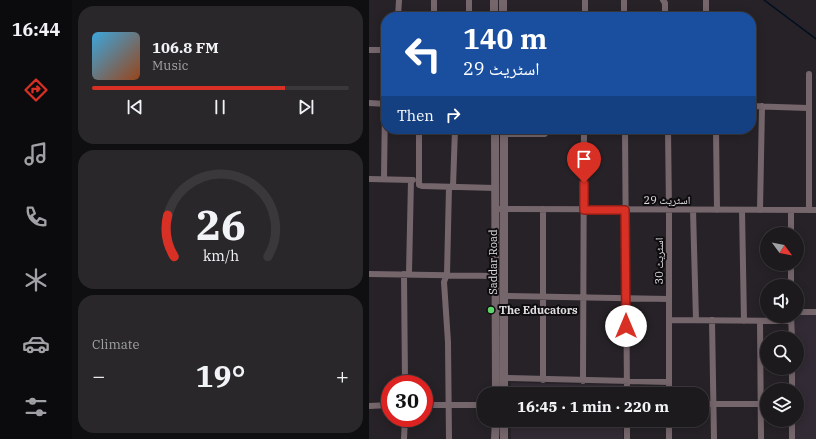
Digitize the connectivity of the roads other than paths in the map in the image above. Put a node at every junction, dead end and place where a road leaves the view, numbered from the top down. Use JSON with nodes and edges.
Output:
{"nodes":[{"id":1,"x":399,"y":0,"type":"edge"},
{"id":2,"x":434,"y":0,"type":"edge"},
{"id":3,"x":469,"y":0,"type":"edge"},
{"id":4,"x":494,"y":0,"type":"edge"},
{"id":5,"x":503,"y":0,"type":"edge"},
{"id":6,"x":585,"y":0,"type":"edge"},
{"id":7,"x":624,"y":0,"type":"edge"},
{"id":8,"x":663,"y":0,"type":"edge"},
{"id":9,"x":706,"y":0,"type":"edge"},
{"id":10,"x":398,"y":12,"type":"edge"},
{"id":11,"x":434,"y":12,"type":"edge"},
{"id":12,"x":469,"y":12,"type":"edge"},
{"id":13,"x":494,"y":12,"type":"edge"},
{"id":14,"x":503,"y":12,"type":"edge"},
{"id":15,"x":585,"y":12,"type":"edge"},
{"id":16,"x":624,"y":12,"type":"edge"},
{"id":17,"x":665,"y":12,"type":"edge"},
{"id":18,"x":706,"y":12,"type":"edge"},
{"id":19,"x":369,"y":50,"type":"edge"},
{"id":20,"x":381,"y":50,"type":"edge"},
{"id":21,"x":809,"y":74,"type":"dead end"},
{"id":22,"x":369,"y":103,"type":"edge"},
{"id":23,"x":381,"y":104,"type":"edge"},
{"id":24,"x":756,"y":106,"type":"edge"},
{"id":25,"x":762,"y":106,"type":"junction"},
{"id":26,"x":808,"y":108,"type":"junction"},
{"id":27,"x":385,"y":134,"type":"edge"},
{"id":28,"x":419,"y":134,"type":"edge"},
{"id":29,"x":455,"y":134,"type":"edge"},
{"id":30,"x":495,"y":134,"type":"edge"},
{"id":31,"x":504,"y":134,"type":"edge"},
{"id":32,"x":585,"y":134,"type":"edge"},
{"id":33,"x":625,"y":134,"type":"edge"},
{"id":34,"x":668,"y":134,"type":"edge"},
{"id":35,"x":716,"y":134,"type":"edge"},
{"id":36,"x":369,"y":179,"type":"edge"},
{"id":37,"x":384,"y":179,"type":"junction"},
{"id":38,"x":411,"y":180,"type":"junction"},
{"id":39,"x":419,"y":182,"type":"junction"},
{"id":40,"x":451,"y":187,"type":"junction"},
{"id":41,"x":495,"y":188,"type":"junction"},
{"id":42,"x":504,"y":209,"type":"junction"},
{"id":43,"x":495,"y":210,"type":"junction"},
{"id":44,"x":543,"y":210,"type":"junction"},
{"id":45,"x":584,"y":210,"type":"junction"},
{"id":46,"x":625,"y":210,"type":"junction"},
{"id":47,"x":669,"y":210,"type":"junction"},
{"id":48,"x":693,"y":210,"type":"junction"},
{"id":49,"x":717,"y":210,"type":"junction"},
{"id":50,"x":742,"y":210,"type":"junction"},
{"id":51,"x":760,"y":210,"type":"junction"},
{"id":52,"x":791,"y":210,"type":"junction"},
{"id":53,"x":809,"y":210,"type":"junction"},
{"id":54,"x":816,"y":210,"type":"edge"},
{"id":55,"x":791,"y":227,"type":"edge"},
{"id":56,"x":369,"y":274,"type":"edge"},
{"id":57,"x":407,"y":274,"type":"junction"},
{"id":58,"x":447,"y":274,"type":"junction"},
{"id":59,"x":495,"y":276,"type":"junction"},
{"id":60,"x":504,"y":296,"type":"junction"},
{"id":61,"x":543,"y":297,"type":"junction"},
{"id":62,"x":584,"y":297,"type":"junction"},
{"id":63,"x":626,"y":298,"type":"junction"},
{"id":64,"x":669,"y":299,"type":"junction"},
{"id":65,"x":804,"y":312,"type":"edge"},
{"id":66,"x":816,"y":312,"type":"edge"},
{"id":67,"x":669,"y":320,"type":"junction"},
{"id":68,"x":696,"y":320,"type":"junction"},
{"id":69,"x":712,"y":320,"type":"junction"},
{"id":70,"x":744,"y":321,"type":"junction"},
{"id":71,"x":760,"y":321,"type":"edge"},
{"id":72,"x":760,"y":323,"type":"edge"},
{"id":73,"x":405,"y":375,"type":"edge"},
{"id":74,"x":505,"y":378,"type":"junction"},
{"id":75,"x":543,"y":380,"type":"junction"},
{"id":76,"x":583,"y":381,"type":"junction"},
{"id":77,"x":626,"y":382,"type":"junction"},
{"id":78,"x":669,"y":382,"type":"junction"},
{"id":79,"x":763,"y":383,"type":"edge"},
{"id":80,"x":496,"y":387,"type":"edge"},
{"id":81,"x":504,"y":387,"type":"edge"},
{"id":82,"x":626,"y":387,"type":"edge"},
{"id":83,"x":669,"y":387,"type":"edge"},
{"id":84,"x":449,"y":404,"type":"junction"},
{"id":85,"x":709,"y":404,"type":"edge"},
{"id":86,"x":713,"y":404,"type":"junction"},
{"id":87,"x":760,"y":404,"type":"edge"},
{"id":88,"x":381,"y":405,"type":"edge"},
{"id":89,"x":433,"y":405,"type":"edge"},
{"id":90,"x":477,"y":405,"type":"edge"},
{"id":91,"x":369,"y":406,"type":"edge"},
{"id":92,"x":405,"y":427,"type":"edge"},
{"id":93,"x":495,"y":427,"type":"edge"},
{"id":94,"x":504,"y":427,"type":"edge"},
{"id":95,"x":627,"y":427,"type":"edge"},
{"id":96,"x":669,"y":427,"type":"edge"},
{"id":97,"x":762,"y":427,"type":"edge"},
{"id":98,"x":792,"y":427,"type":"edge"},
{"id":99,"x":404,"y":439,"type":"edge"},
{"id":100,"x":449,"y":439,"type":"edge"},
{"id":101,"x":495,"y":439,"type":"edge"},
{"id":102,"x":504,"y":439,"type":"edge"},
{"id":103,"x":627,"y":439,"type":"edge"},
{"id":104,"x":669,"y":439,"type":"edge"},
{"id":105,"x":714,"y":439,"type":"edge"},
{"id":106,"x":761,"y":439,"type":"edge"},
{"id":107,"x":792,"y":439,"type":"edge"}],
"edges":[{"from":1,"to":10,"type":"street"},
{"from":2,"to":11,"type":"street"},
{"from":3,"to":12,"type":"street"},
{"from":4,"to":13,"type":"street"},
{"from":5,"to":14,"type":"street"},
{"from":6,"to":15,"type":"street"},
{"from":7,"to":16,"type":"street"},
{"from":8,"to":17,"type":"street"},
{"from":9,"to":18,"type":"street"},
{"from":19,"to":20,"type":"street"},
{"from":21,"to":26,"type":"street"},
{"from":22,"to":23,"type":"street"},
{"from":24,"to":25,"type":"street"},
{"from":25,"to":26,"type":"street"},
{"from":25,"to":51,"type":"street"},
{"from":26,"to":53,"type":"street"},
{"from":27,"to":37,"type":"street"},
{"from":28,"to":39,"type":"street"},
{"from":29,"to":40,"type":"street"},
{"from":30,"to":41,"type":"street","name":"Saddar Road"},
{"from":31,"to":42,"type":"street","name":"Saddar Road"},
{"from":32,"to":45,"type":"street"},
{"from":33,"to":46,"type":"street"},
{"from":34,"to":47,"type":"street","name":"اسٹریٹ 30"},
{"from":35,"to":49,"type":"street"},
{"from":36,"to":37,"type":"street"},
{"from":37,"to":38,"type":"street"},
{"from":38,"to":39,"type":"street"},
{"from":38,"to":57,"type":"street"},
{"from":39,"to":40,"type":"street"},
{"from":40,"to":41,"type":"street"},
{"from":40,"to":58,"type":"street"},
{"from":41,"to":43,"type":"street","name":"Saddar Road"},
{"from":42,"to":43,"type":"street","name":"اسٹریٹ 29"},
{"from":42,"to":44,"type":"street","name":"اسٹریٹ 29"},
{"from":42,"to":60,"type":"street","name":"Saddar Road"},
{"from":43,"to":59,"type":"street","name":"Saddar Road"},
{"from":44,"to":45,"type":"street","name":"اسٹریٹ 29"},
{"from":44,"to":61,"type":"street"},
{"from":45,"to":46,"type":"street","name":"اسٹریٹ 29"},
{"from":45,"to":62,"type":"street"},
{"from":46,"to":47,"type":"street","name":"اسٹریٹ 29"},
{"from":46,"to":63,"type":"street"},
{"from":47,"to":48,"type":"street","name":"اسٹریٹ 29"},
{"from":47,"to":64,"type":"street","name":"اسٹریٹ 30"},
{"from":48,"to":49,"type":"street","name":"اسٹریٹ 29"},
{"from":48,"to":68,"type":"street"},
{"from":49,"to":50,"type":"street","name":"اسٹریٹ 29"},
{"from":50,"to":51,"type":"street","name":"اسٹریٹ 29"},
{"from":50,"to":70,"type":"street"},
{"from":51,"to":52,"type":"street","name":"اسٹریٹ 29"},
{"from":52,"to":53,"type":"street","name":"اسٹریٹ 29"},
{"from":52,"to":55,"type":"street"},
{"from":53,"to":54,"type":"street","name":"اسٹریٹ 29"},
{"from":56,"to":57,"type":"street"},
{"from":57,"to":58,"type":"street"},
{"from":57,"to":73,"type":"street"},
{"from":58,"to":59,"type":"street"},
{"from":58,"to":84,"type":"street"},
{"from":59,"to":80,"type":"street","name":"Saddar Road"},
{"from":60,"to":61,"type":"street"},
{"from":60,"to":74,"type":"street","name":"Saddar Road"},
{"from":61,"to":62,"type":"street"},
{"from":61,"to":75,"type":"street"},
{"from":62,"to":63,"type":"street"},
{"from":62,"to":76,"type":"street"},
{"from":63,"to":64,"type":"street"},
{"from":63,"to":77,"type":"street"},
{"from":64,"to":67,"type":"street","name":"اسٹریٹ 30"},
{"from":65,"to":66,"type":"street"},
{"from":67,"to":68,"type":"street"},
{"from":67,"to":78,"type":"street","name":"اسٹریٹ 30"},
{"from":68,"to":69,"type":"street"},
{"from":69,"to":70,"type":"street"},
{"from":69,"to":86,"type":"street"},
{"from":70,"to":71,"type":"street"},
{"from":72,"to":79,"type":"street"},
{"from":74,"to":75,"type":"street"},
{"from":74,"to":81,"type":"street","name":"Saddar Road"},
{"from":75,"to":76,"type":"street"},
{"from":76,"to":77,"type":"street"},
{"from":77,"to":78,"type":"street"},
{"from":77,"to":82,"type":"street"},
{"from":78,"to":83,"type":"street","name":"اسٹریٹ 30"},
{"from":84,"to":89,"type":"street"},
{"from":84,"to":90,"type":"street"},
{"from":84,"to":100,"type":"street"},
{"from":85,"to":86,"type":"street"},
{"from":86,"to":87,"type":"street"},
{"from":86,"to":105,"type":"street"},
{"from":88,"to":91,"type":"street"},
{"from":92,"to":99,"type":"street"},
{"from":93,"to":101,"type":"street"},
{"from":94,"to":102,"type":"street"},
{"from":95,"to":103,"type":"street"},
{"from":96,"to":104,"type":"street"},
{"from":97,"to":106,"type":"street"},
{"from":98,"to":107,"type":"street"}]}
